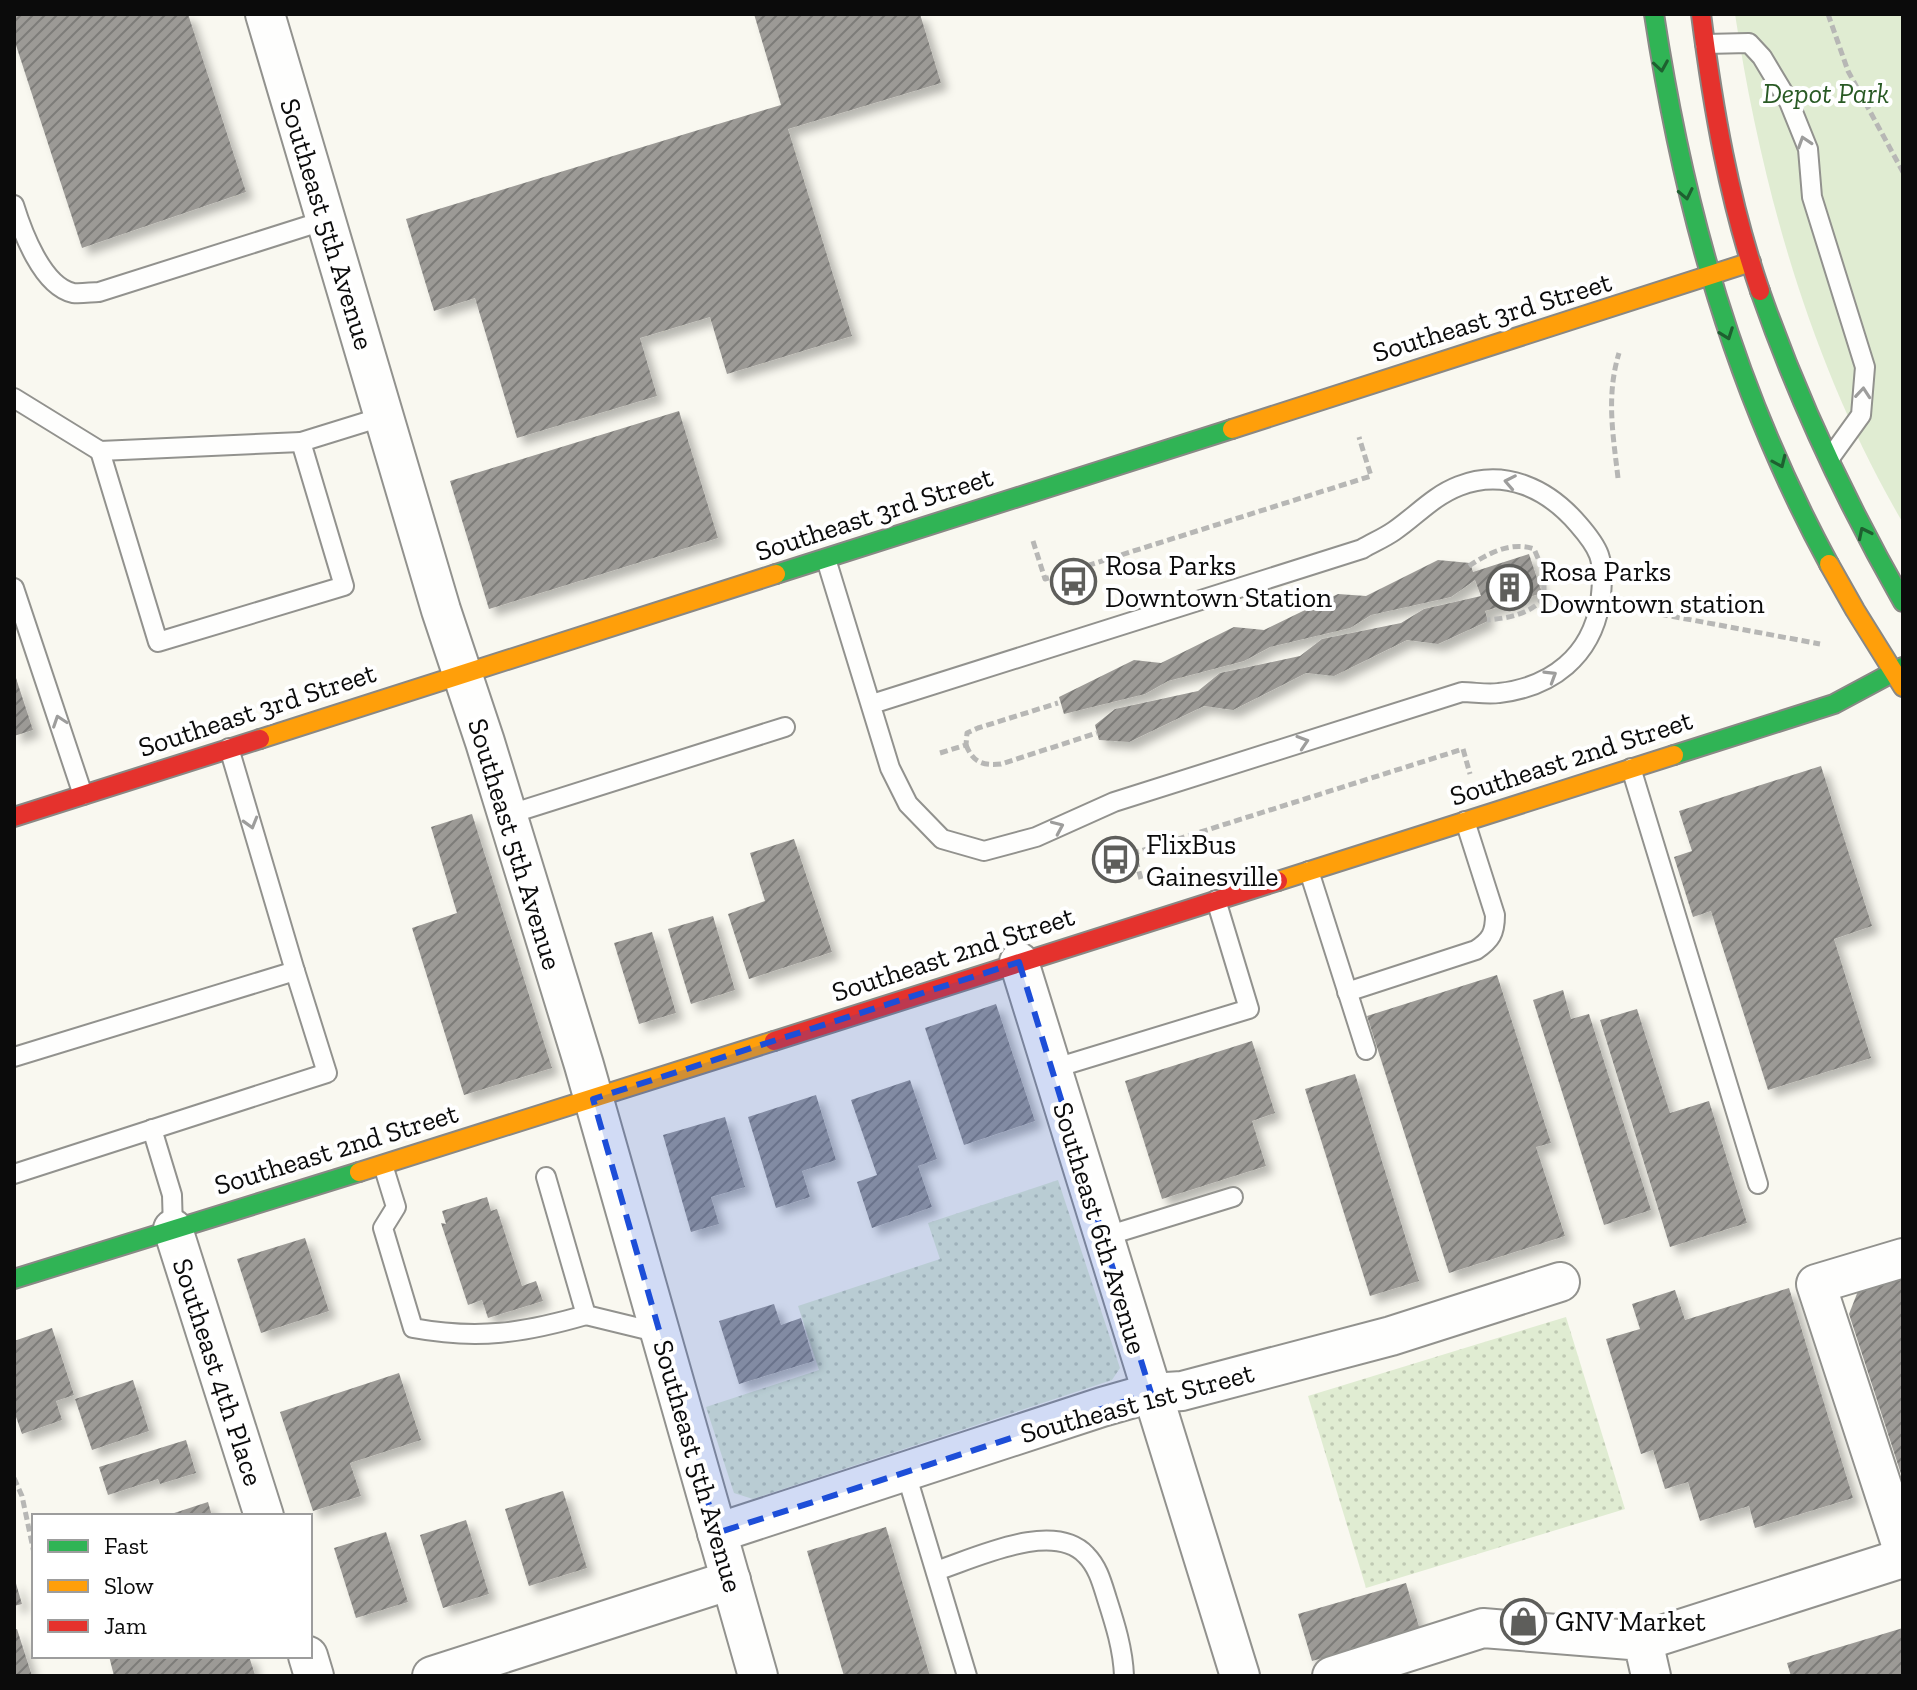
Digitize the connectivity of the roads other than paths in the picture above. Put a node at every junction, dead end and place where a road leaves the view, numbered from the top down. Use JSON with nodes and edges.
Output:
{"nodes":[{"id":1,"x":265,"y":14,"type":"edge"},
{"id":2,"x":1654,"y":14,"type":"edge"},
{"id":3,"x":1701,"y":14,"type":"edge"},
{"id":4,"x":1705,"y":44,"type":"junction"},
{"id":5,"x":14,"y":205,"type":"edge"},
{"id":6,"x":326,"y":220,"type":"junction"},
{"id":7,"x":1751,"y":262,"type":"junction"},
{"id":8,"x":1708,"y":277,"type":"junction"},
{"id":9,"x":14,"y":398,"type":"edge"},
{"id":10,"x":385,"y":416,"type":"junction"},
{"id":11,"x":301,"y":442,"type":"junction"},
{"id":12,"x":100,"y":451,"type":"junction"},
{"id":13,"x":1828,"y":460,"type":"junction"},
{"id":14,"x":826,"y":559,"type":"junction"},
{"id":15,"x":14,"y":588,"type":"edge"},
{"id":16,"x":1903,"y":602,"type":"edge"},
{"id":17,"x":462,"y":673,"type":"junction"},
{"id":18,"x":1900,"y":675,"type":"edge"},
{"id":19,"x":872,"y":704,"type":"junction"},
{"id":20,"x":785,"y":727,"type":"dead end"},
{"id":21,"x":229,"y":748,"type":"junction"},
{"id":22,"x":1631,"y":768,"type":"junction"},
{"id":23,"x":83,"y":795,"type":"junction"},
{"id":24,"x":507,"y":815,"type":"junction"},
{"id":25,"x":14,"y":817,"type":"edge"},
{"id":26,"x":1465,"y":821,"type":"junction"},
{"id":27,"x":1309,"y":871,"type":"junction"},
{"id":28,"x":1216,"y":900,"type":"junction"},
{"id":29,"x":1019,"y":962,"type":"junction"},
{"id":30,"x":295,"y":971,"type":"junction"},
{"id":31,"x":1347,"y":992,"type":"junction"},
{"id":32,"x":1366,"y":1050,"type":"dead end"},
{"id":33,"x":14,"y":1057,"type":"edge"},
{"id":34,"x":1052,"y":1069,"type":"junction"},
{"id":35,"x":593,"y":1099,"type":"junction"},
{"id":36,"x":152,"y":1129,"type":"junction"},
{"id":37,"x":383,"y":1164,"type":"junction"},
{"id":38,"x":14,"y":1174,"type":"edge"},
{"id":39,"x":546,"y":1177,"type":"dead end"},
{"id":40,"x":1758,"y":1184,"type":"dead end"},
{"id":41,"x":1233,"y":1197,"type":"dead end"},
{"id":42,"x":173,"y":1229,"type":"junction"},
{"id":43,"x":1103,"y":1237,"type":"junction"},
{"id":44,"x":1903,"y":1258,"type":"edge"},
{"id":45,"x":14,"y":1279,"type":"edge"},
{"id":46,"x":1560,"y":1282,"type":"dead end"},
{"id":47,"x":586,"y":1315,"type":"junction"},
{"id":48,"x":660,"y":1333,"type":"junction"},
{"id":49,"x":1151,"y":1393,"type":"junction"},
{"id":50,"x":905,"y":1470,"type":"junction"},
{"id":51,"x":263,"y":1514,"type":"edge"},
{"id":52,"x":717,"y":1533,"type":"junction"},
{"id":53,"x":1903,"y":1550,"type":"edge"},
{"id":54,"x":1903,"y":1558,"type":"edge"},
{"id":55,"x":936,"y":1571,"type":"junction"},
{"id":56,"x":731,"y":1580,"type":"junction"},
{"id":57,"x":1647,"y":1658,"type":"edge"},
{"id":58,"x":432,"y":1676,"type":"edge"},
{"id":59,"x":758,"y":1676,"type":"edge"},
{"id":60,"x":967,"y":1676,"type":"edge"},
{"id":61,"x":1124,"y":1676,"type":"edge"},
{"id":62,"x":1240,"y":1676,"type":"edge"},
{"id":63,"x":1332,"y":1676,"type":"edge"}],
"edges":[{"from":1,"to":6,"type":"street","name":"Southeast 5th Avenue"},
{"from":2,"to":8,"type":"street","one_way":true},
{"from":3,"to":4,"type":"street"},
{"from":4,"to":7,"type":"street"},
{"from":13,"to":4,"type":"lane","one_way":true},
{"from":5,"to":6,"type":"lane"},
{"from":6,"to":10,"type":"street","name":"Southeast 5th Avenue"},
{"from":7,"to":8,"type":"street","name":"Southeast 3rd Street"},
{"from":7,"to":13,"type":"street"},
{"from":8,"to":14,"type":"street","name":"Southeast 3rd Street"},
{"from":8,"to":18,"type":"street","one_way":true},
{"from":9,"to":12,"type":"lane"},
{"from":10,"to":11,"type":"lane"},
{"from":10,"to":17,"type":"street","name":"Southeast 5th Avenue"},
{"from":11,"to":12,"type":"lane"},
{"from":11,"to":12,"type":"lane"},
{"from":16,"to":13,"type":"street","one_way":true},
{"from":14,"to":17,"type":"street","name":"Southeast 3rd Street"},
{"from":14,"to":19,"type":"lane"},
{"from":23,"to":15,"type":"lane","one_way":true},
{"from":17,"to":21,"type":"street","name":"Southeast 3rd Street"},
{"from":17,"to":24,"type":"street","name":"Southeast 5th Avenue"},
{"from":18,"to":22,"type":"street","name":"Southeast 2nd Street"},
{"from":19,"to":19,"type":"lane","one_way":true},
{"from":20,"to":24,"type":"lane"},
{"from":21,"to":23,"type":"street","name":"Southeast 3rd Street"},
{"from":21,"to":30,"type":"lane","one_way":true},
{"from":22,"to":26,"type":"street","name":"Southeast 2nd Street"},
{"from":22,"to":40,"type":"lane"},
{"from":23,"to":25,"type":"street","name":"Southeast 3rd Street"},
{"from":24,"to":35,"type":"street","name":"Southeast 5th Avenue"},
{"from":26,"to":27,"type":"street","name":"Southeast 2nd Street"},
{"from":26,"to":31,"type":"lane"},
{"from":27,"to":28,"type":"street","name":"Southeast 2nd Street"},
{"from":27,"to":31,"type":"lane"},
{"from":28,"to":29,"type":"street","name":"Southeast 2nd Street"},
{"from":28,"to":34,"type":"lane"},
{"from":29,"to":34,"type":"street","name":"Southeast 6th Avenue"},
{"from":29,"to":35,"type":"street","name":"Southeast 2nd Street"},
{"from":30,"to":33,"type":"lane"},
{"from":30,"to":36,"type":"lane"},
{"from":31,"to":32,"type":"lane"},
{"from":34,"to":43,"type":"street","name":"Southeast 6th Avenue"},
{"from":35,"to":37,"type":"street","name":"Southeast 2nd Street"},
{"from":35,"to":48,"type":"street","name":"Southeast 5th Avenue"},
{"from":36,"to":38,"type":"lane"},
{"from":36,"to":42,"type":"lane"},
{"from":37,"to":42,"type":"street","name":"Southeast 2nd Street"},
{"from":37,"to":47,"type":"lane"},
{"from":39,"to":47,"type":"lane"},
{"from":41,"to":43,"type":"lane"},
{"from":42,"to":45,"type":"street","name":"Southeast 2nd Street"},
{"from":42,"to":51,"type":"street","name":"Southeast 4th Place"},
{"from":43,"to":49,"type":"street","name":"Southeast 6th Avenue"},
{"from":44,"to":53,"type":"street"},
{"from":46,"to":49,"type":"street","name":"Southeast 1st Street"},
{"from":47,"to":48,"type":"lane"},
{"from":48,"to":52,"type":"street","name":"Southeast 5th Avenue"},
{"from":49,"to":50,"type":"street","name":"Southeast 1st Street"},
{"from":49,"to":62,"type":"street","name":"Southeast 6th Avenue"},
{"from":50,"to":52,"type":"street","name":"Southeast 1st Street"},
{"from":50,"to":55,"type":"lane"},
{"from":52,"to":56,"type":"street","name":"Southeast 5th Avenue"},
{"from":54,"to":57,"type":"street"},
{"from":55,"to":60,"type":"lane"},
{"from":55,"to":61,"type":"lane"},
{"from":56,"to":58,"type":"street"},
{"from":56,"to":59,"type":"street","name":"Southeast 5th Avenue"},
{"from":57,"to":63,"type":"street"}]}
